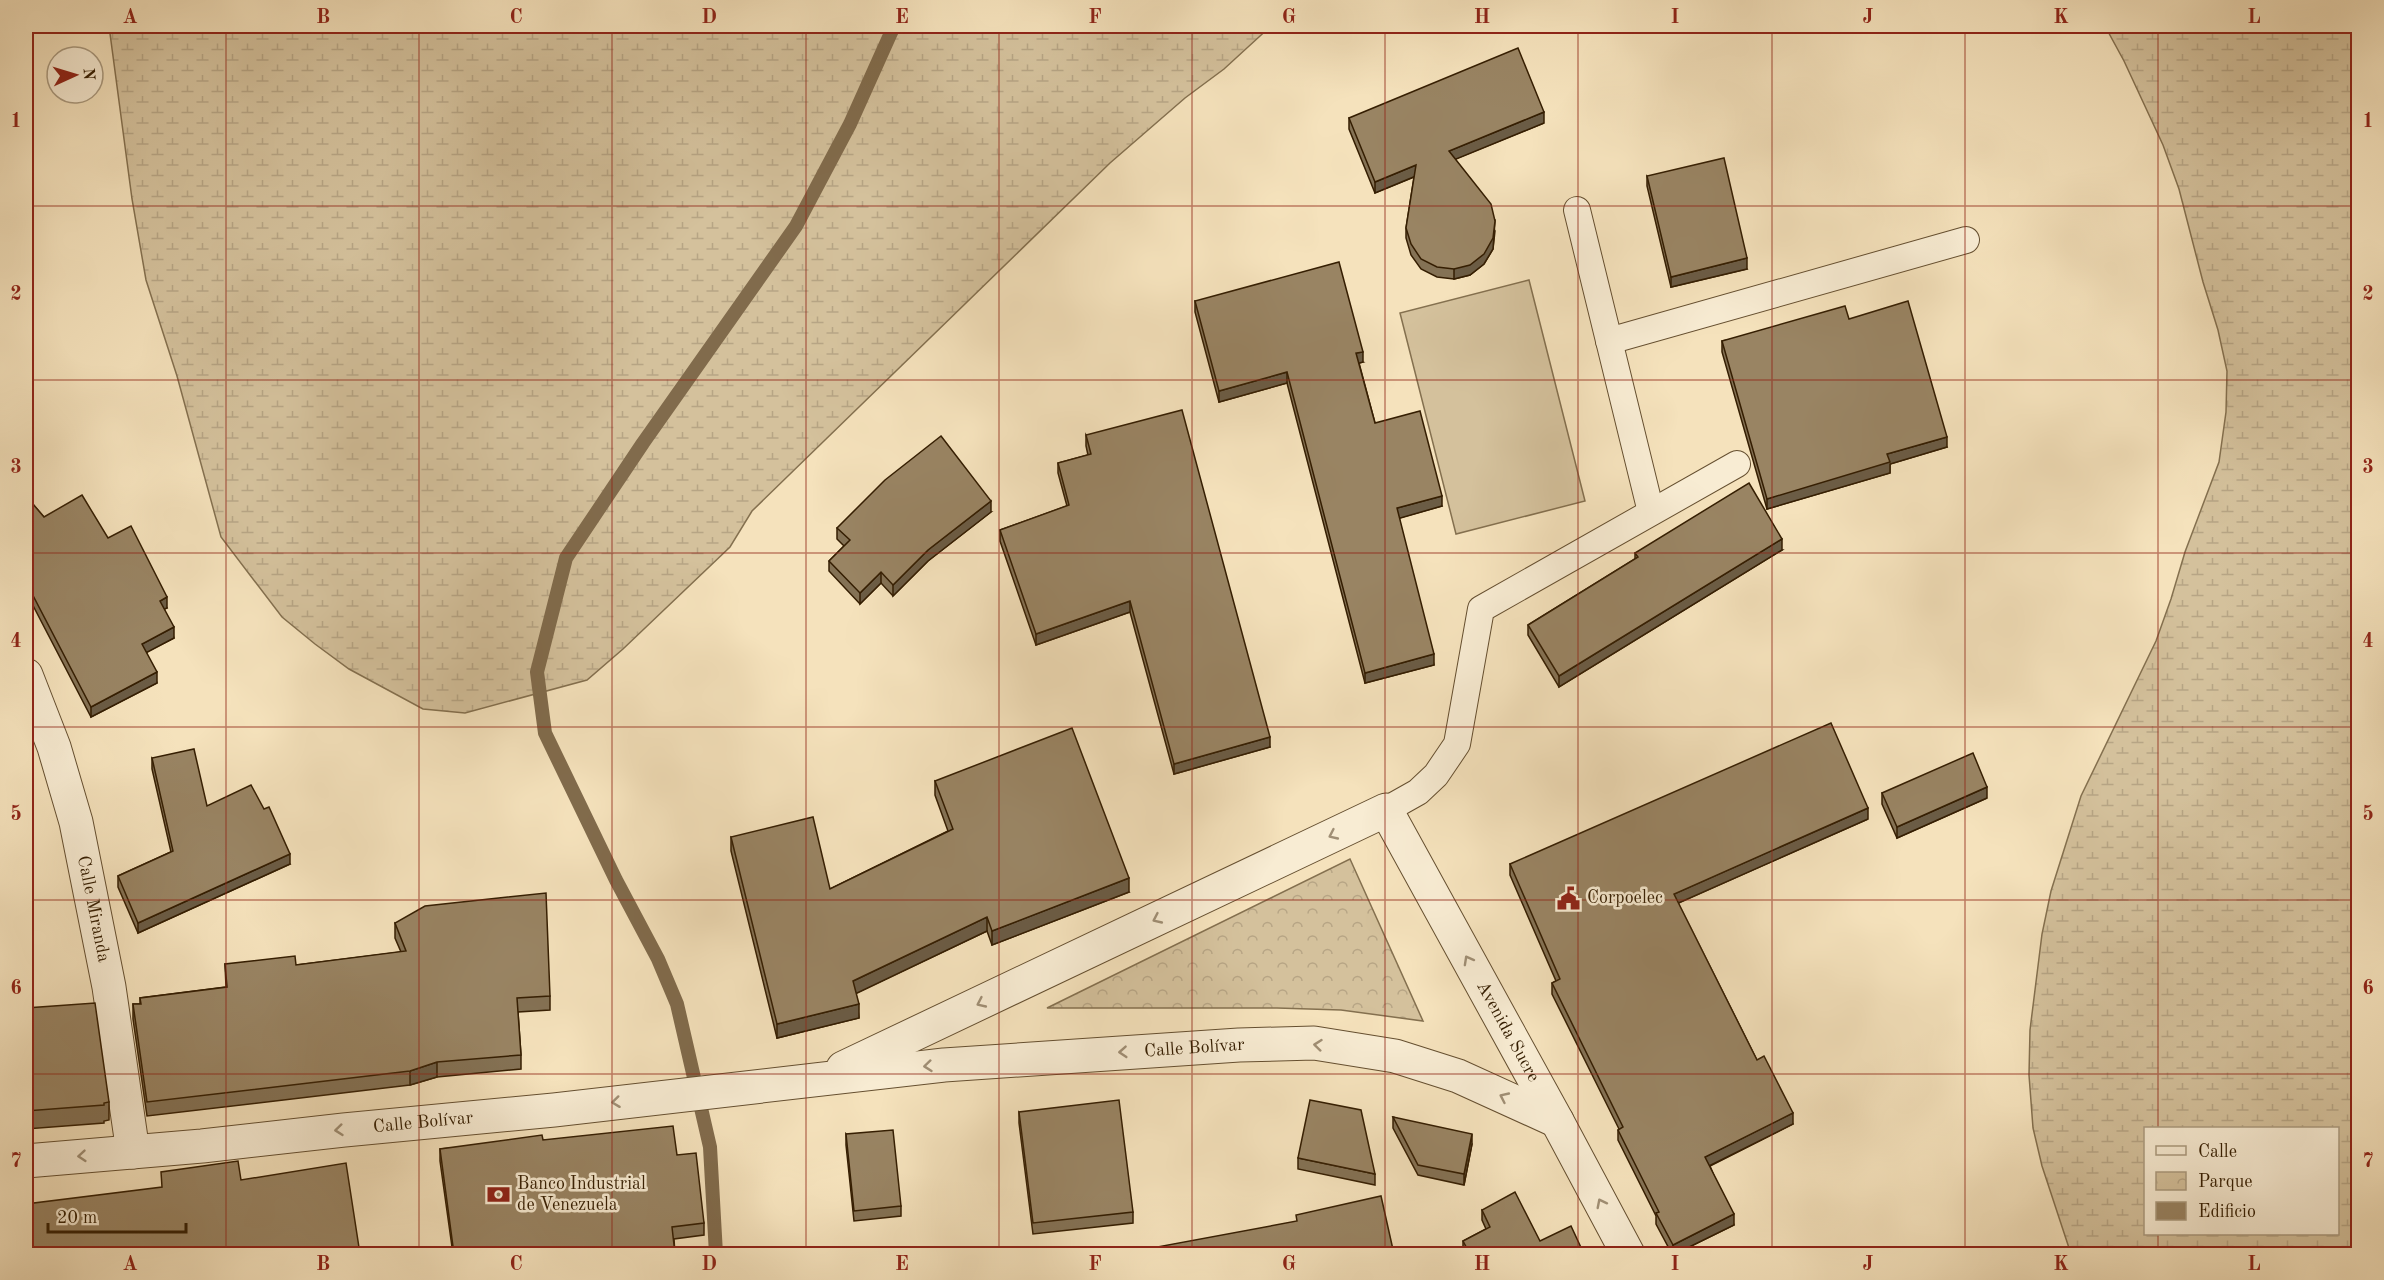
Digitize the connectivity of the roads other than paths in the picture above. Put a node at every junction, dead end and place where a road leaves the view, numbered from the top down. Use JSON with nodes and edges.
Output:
{"nodes":[{"id":1,"x":1577,"y":210,"type":"dead end"},
{"id":2,"x":1966,"y":240,"type":"dead end"},
{"id":3,"x":1609,"y":341,"type":"junction"},
{"id":4,"x":1737,"y":464,"type":"dead end"},
{"id":5,"x":1651,"y":512,"type":"junction"},
{"id":6,"x":26,"y":675,"type":"edge"},
{"id":7,"x":1386,"y":810,"type":"junction"},
{"id":8,"x":819,"y":1079,"type":"junction"},
{"id":9,"x":1557,"y":1121,"type":"junction"},
{"id":10,"x":133,"y":1152,"type":"junction"},
{"id":11,"x":26,"y":1161,"type":"edge"},
{"id":12,"x":1628,"y":1254,"type":"edge"}],
"edges":[{"from":1,"to":3,"type":"lane"},
{"from":2,"to":3,"type":"lane"},
{"from":3,"to":5,"type":"lane"},
{"from":4,"to":5,"type":"lane"},
{"from":5,"to":7,"type":"lane"},
{"from":6,"to":10,"type":"street","name":"Calle Miranda"},
{"from":7,"to":8,"type":"street","name":"Calle Bolívar","one_way":true},
{"from":9,"to":7,"type":"street","name":"Avenida Sucre","one_way":true},
{"from":9,"to":8,"type":"street","name":"Calle Bolívar","one_way":true},
{"from":8,"to":10,"type":"street","name":"Calle Bolívar","one_way":true},
{"from":12,"to":9,"type":"street","name":"Avenida Sucre","one_way":true},
{"from":10,"to":11,"type":"street","name":"Calle Bolívar","one_way":true}]}
